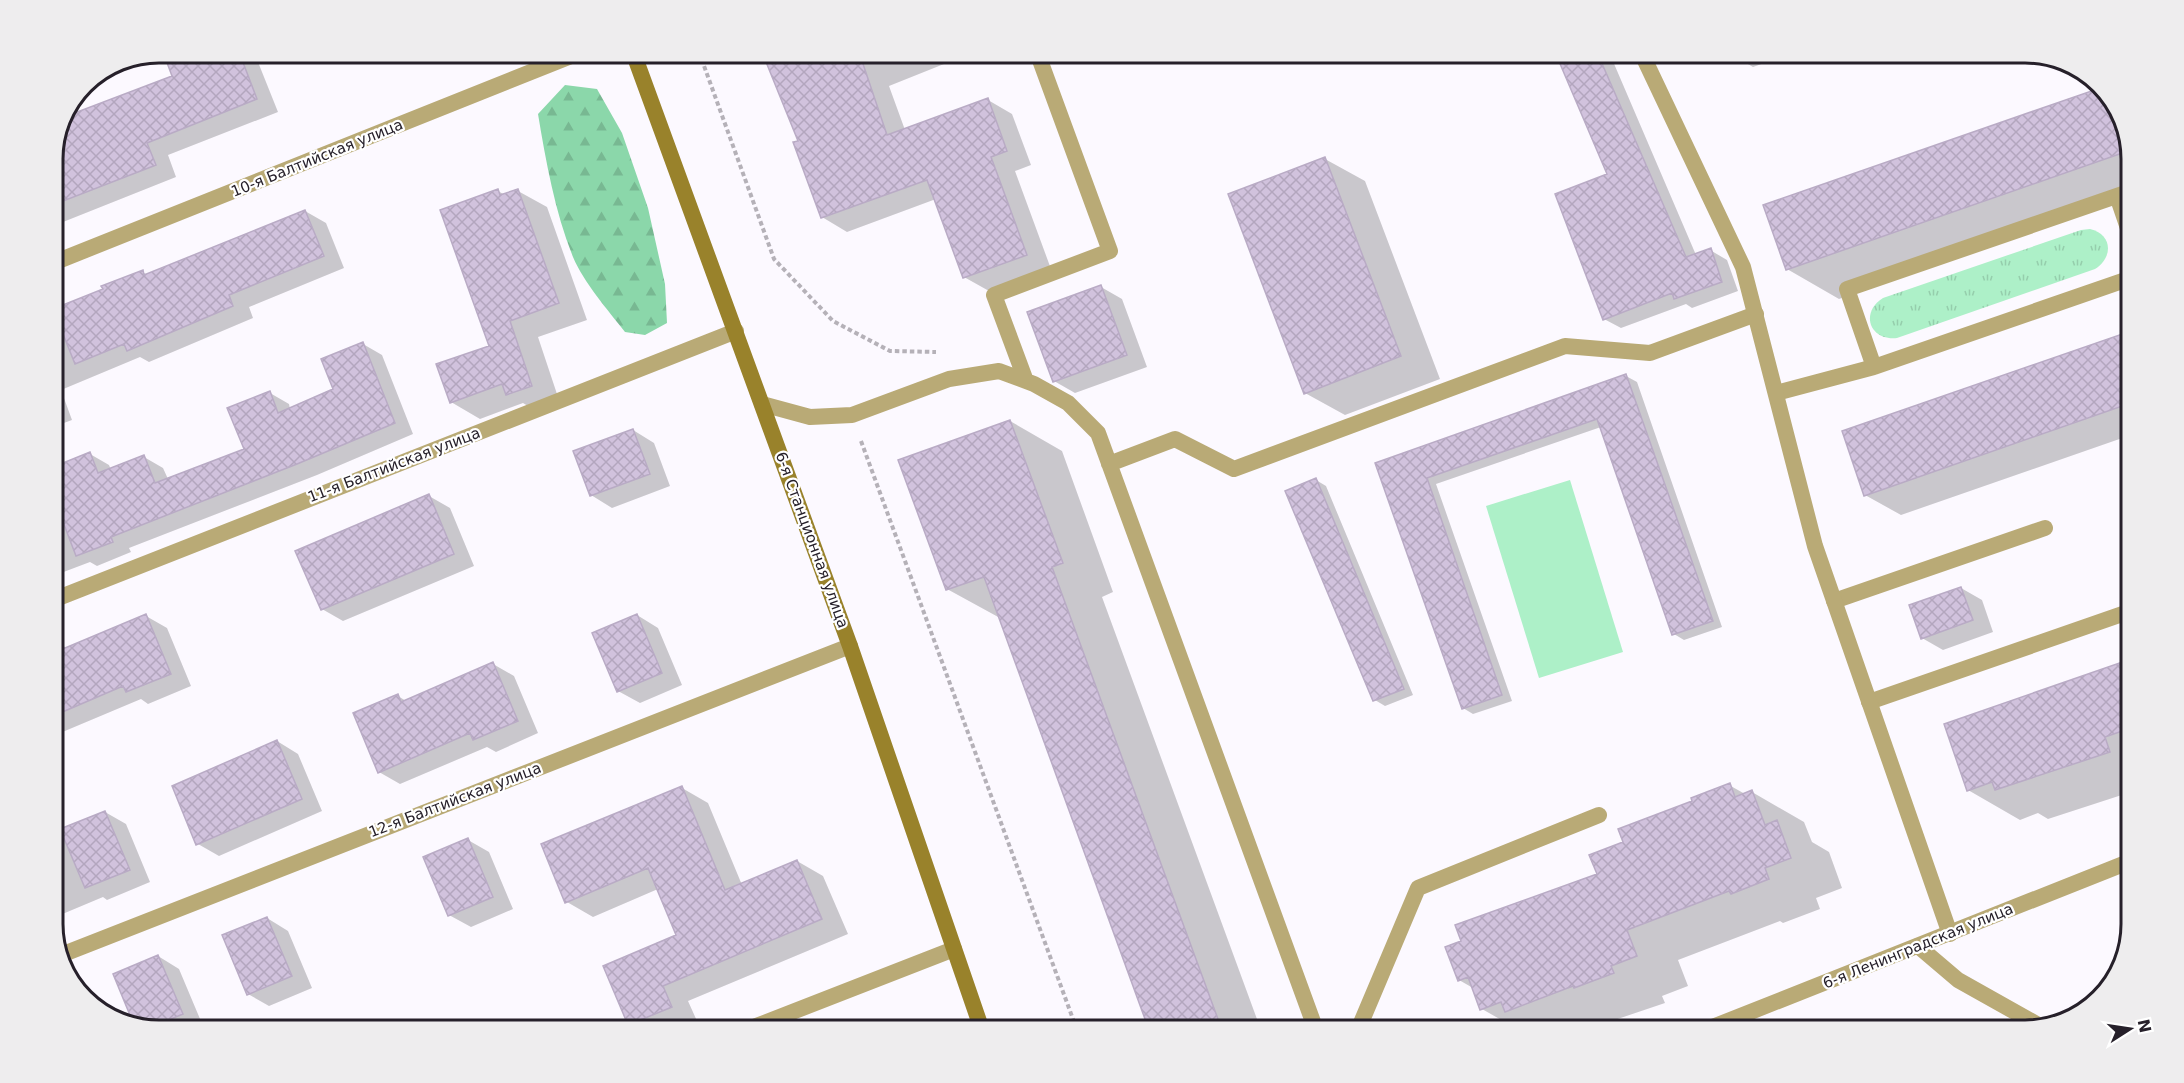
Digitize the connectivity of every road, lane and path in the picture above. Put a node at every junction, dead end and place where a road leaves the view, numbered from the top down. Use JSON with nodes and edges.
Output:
{"nodes":[{"id":1,"x":553,"y":63,"type":"edge"},
{"id":2,"x":637,"y":63,"type":"edge"},
{"id":3,"x":703,"y":63,"type":"edge"},
{"id":4,"x":1041,"y":63,"type":"edge"},
{"id":5,"x":1646,"y":63,"type":"edge"},
{"id":6,"x":2121,"y":194,"type":"edge"},
{"id":7,"x":63,"y":259,"type":"edge"},
{"id":8,"x":2121,"y":281,"type":"edge"},
{"id":9,"x":1756,"y":314,"type":"junction"},
{"id":10,"x":736,"y":332,"type":"junction"},
{"id":11,"x":938,"y":352,"type":"dead end"},
{"id":12,"x":1874,"y":367,"type":"junction"},
{"id":13,"x":1026,"y":381,"type":"junction"},
{"id":14,"x":1776,"y":393,"type":"junction"},
{"id":15,"x":762,"y":404,"type":"junction"},
{"id":16,"x":852,"y":415,"type":"junction"},
{"id":17,"x":1109,"y":464,"type":"junction"},
{"id":18,"x":2045,"y":528,"type":"dead end"},
{"id":19,"x":63,"y":596,"type":"edge"},
{"id":20,"x":1834,"y":601,"type":"junction"},
{"id":21,"x":2121,"y":614,"type":"edge"},
{"id":22,"x":850,"y":646,"type":"junction"},
{"id":23,"x":1869,"y":702,"type":"junction"},
{"id":24,"x":1599,"y":816,"type":"dead end"},
{"id":25,"x":2121,"y":865,"type":"edge"},
{"id":26,"x":1950,"y":934,"type":"junction"},
{"id":27,"x":1918,"y":946,"type":"junction"},
{"id":28,"x":954,"y":949,"type":"junction"},
{"id":29,"x":67,"y":953,"type":"edge"},
{"id":30,"x":772,"y":1020,"type":"edge"},
{"id":31,"x":979,"y":1020,"type":"edge"},
{"id":32,"x":1073,"y":1020,"type":"edge"},
{"id":33,"x":1312,"y":1020,"type":"edge"},
{"id":34,"x":1362,"y":1020,"type":"edge"},
{"id":35,"x":1730,"y":1020,"type":"edge"},
{"id":36,"x":2029,"y":1020,"type":"edge"}],
"edges":[{"from":1,"to":7,"type":"street","name":"10-я Балтийская улица"},
{"from":2,"to":10,"type":"main road","name":"6-я Станционная улица"},
{"from":3,"to":11,"type":"path"},
{"from":4,"to":13,"type":"street"},
{"from":5,"to":9,"type":"street"},
{"from":6,"to":12,"type":"street"},
{"from":8,"to":12,"type":"street"},
{"from":9,"to":14,"type":"street"},
{"from":9,"to":17,"type":"street"},
{"from":10,"to":15,"type":"main road","name":"6-я Станционная улица"},
{"from":10,"to":19,"type":"street","name":"11-я Балтийская улица"},
{"from":12,"to":14,"type":"street"},
{"from":13,"to":16,"type":"street"},
{"from":13,"to":17,"type":"street"},
{"from":14,"to":20,"type":"street"},
{"from":15,"to":16,"type":"street"},
{"from":15,"to":22,"type":"main road","name":"6-я Станционная улица"},
{"from":16,"to":32,"type":"path"},
{"from":17,"to":33,"type":"street"},
{"from":18,"to":20,"type":"street"},
{"from":20,"to":23,"type":"street"},
{"from":21,"to":23,"type":"street"},
{"from":22,"to":28,"type":"main road","name":"6-я Станционная улица"},
{"from":22,"to":29,"type":"street","name":"12-я Балтийская улица"},
{"from":23,"to":26,"type":"street"},
{"from":24,"to":34,"type":"street"},
{"from":25,"to":26,"type":"street","name":"6-я Ленинградская улица"},
{"from":26,"to":27,"type":"street","name":"6-я Ленинградская улица"},
{"from":27,"to":35,"type":"street","name":"6-я Ленинградская улица"},
{"from":27,"to":36,"type":"street"},
{"from":28,"to":30,"type":"street"},
{"from":28,"to":31,"type":"main road","name":"6-я Станционная улица"}]}
